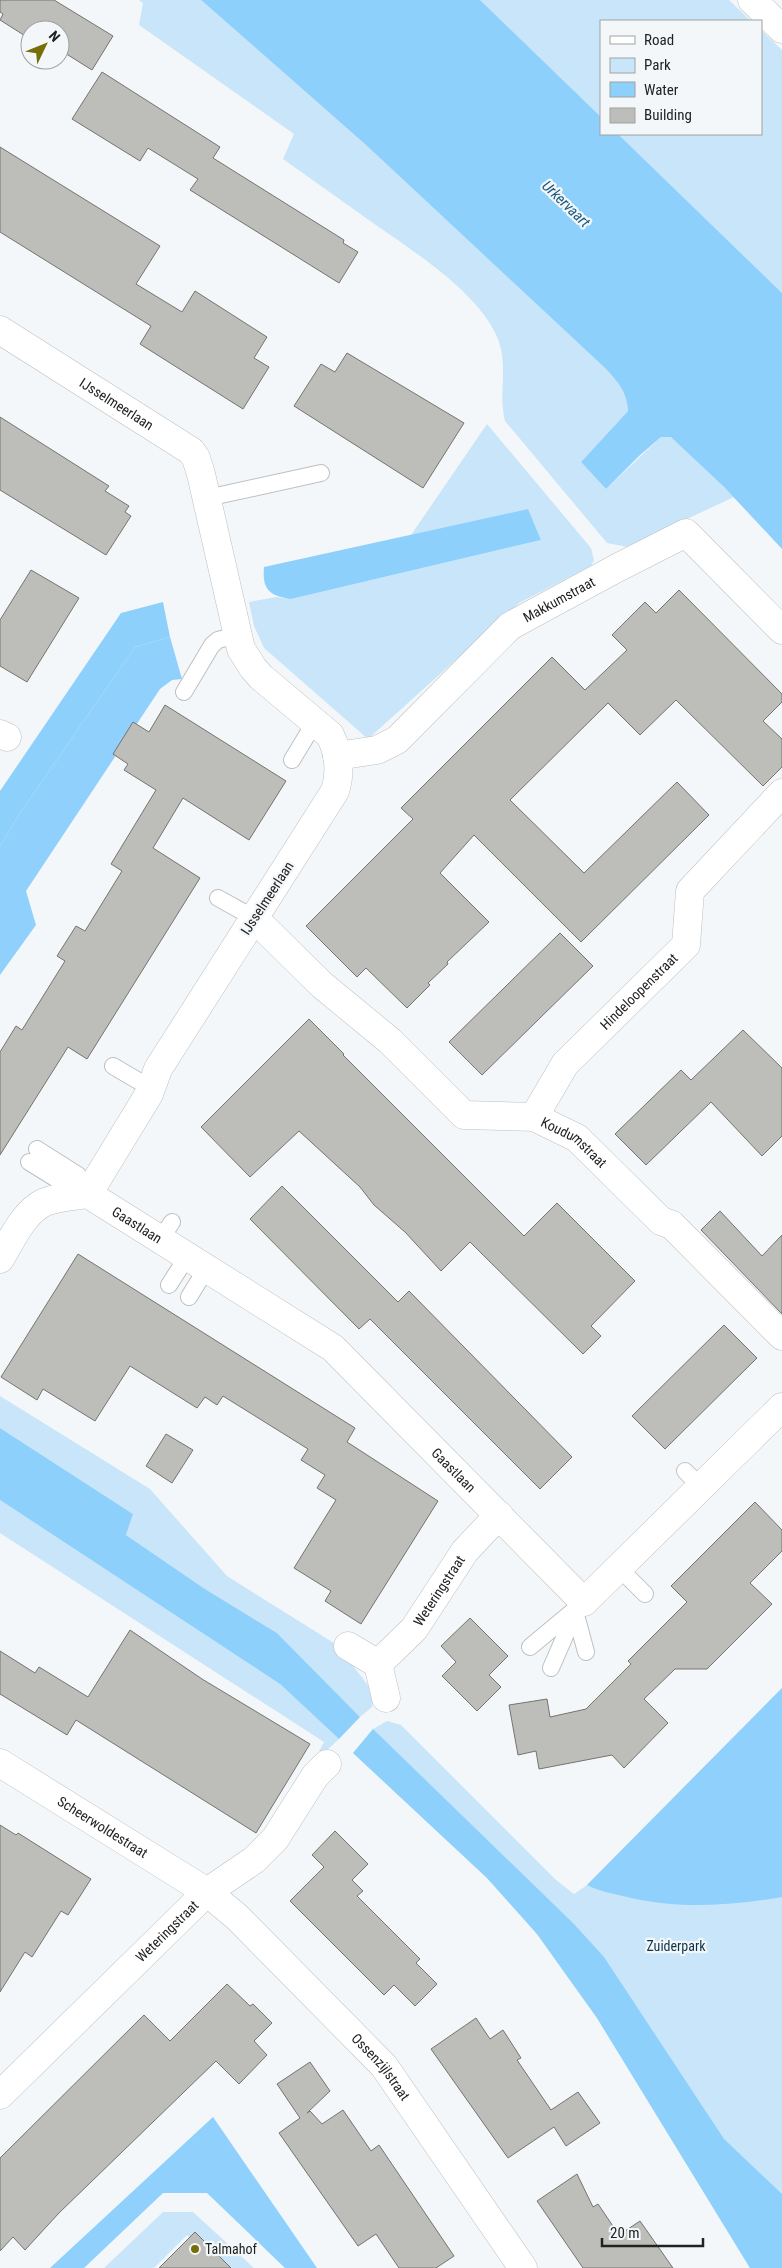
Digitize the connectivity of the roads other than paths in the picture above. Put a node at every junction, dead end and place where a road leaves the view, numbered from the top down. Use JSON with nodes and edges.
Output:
{"nodes":[{"id":1,"x":753,"y":0,"type":"edge"},
{"id":2,"x":782,"y":29,"type":"edge"},
{"id":3,"x":0,"y":330,"type":"edge"},
{"id":4,"x":321,"y":473,"type":"dead end"},
{"id":5,"x":207,"y":498,"type":"junction"},
{"id":6,"x":782,"y":630,"type":"edge"},
{"id":7,"x":237,"y":635,"type":"junction"},
{"id":8,"x":184,"y":692,"type":"dead end"},
{"id":9,"x":315,"y":722,"type":"junction"},
{"id":10,"x":337,"y":756,"type":"junction"},
{"id":11,"x":292,"y":760,"type":"dead end"},
{"id":12,"x":782,"y":793,"type":"edge"},
{"id":13,"x":218,"y":898,"type":"dead end"},
{"id":14,"x":254,"y":918,"type":"junction"},
{"id":15,"x":114,"y":1066,"type":"dead end"},
{"id":16,"x":152,"y":1089,"type":"junction"},
{"id":17,"x":534,"y":1117,"type":"junction"},
{"id":18,"x":33,"y":1155,"type":"dead end"},
{"id":19,"x":88,"y":1194,"type":"junction"},
{"id":20,"x":0,"y":1259,"type":"edge"},
{"id":21,"x":197,"y":1263,"type":"junction"},
{"id":22,"x":169,"y":1285,"type":"dead end"},
{"id":23,"x":189,"y":1297,"type":"dead end"},
{"id":24,"x":782,"y":1336,"type":"edge"},
{"id":25,"x":782,"y":1407,"type":"edge"},
{"id":26,"x":499,"y":1515,"type":"junction"},
{"id":27,"x":619,"y":1568,"type":"junction"},
{"id":28,"x":645,"y":1594,"type":"dead end"},
{"id":29,"x":580,"y":1606,"type":"junction"},
{"id":30,"x":348,"y":1646,"type":"dead end"},
{"id":31,"x":530,"y":1647,"type":"dead end"},
{"id":32,"x":586,"y":1652,"type":"dead end"},
{"id":33,"x":378,"y":1664,"type":"junction"},
{"id":34,"x":551,"y":1668,"type":"dead end"},
{"id":35,"x":386,"y":1698,"type":"dead end"},
{"id":36,"x":0,"y":1763,"type":"edge"},
{"id":37,"x":327,"y":1764,"type":"dead end"},
{"id":38,"x":207,"y":1892,"type":"junction"},
{"id":39,"x":0,"y":2095,"type":"edge"},
{"id":40,"x":523,"y":2268,"type":"edge"}],
"edges":[{"from":1,"to":2,"type":"street"},
{"from":3,"to":5,"type":"street","name":"IJsselmeerlaan"},
{"from":4,"to":5,"type":"lane"},
{"from":5,"to":7,"type":"street","name":"IJsselmeerlaan"},
{"from":6,"to":10,"type":"street","name":"Makkumstraat"},
{"from":7,"to":8,"type":"lane"},
{"from":7,"to":9,"type":"street","name":"IJsselmeerlaan"},
{"from":9,"to":10,"type":"street","name":"IJsselmeerlaan"},
{"from":9,"to":11,"type":"lane"},
{"from":10,"to":14,"type":"street","name":"IJsselmeerlaan"},
{"from":12,"to":17,"type":"street","name":"Hindeloopenstraat"},
{"from":13,"to":14,"type":"lane"},
{"from":14,"to":16,"type":"street","name":"IJsselmeerlaan"},
{"from":14,"to":17,"type":"street","name":"Koudumstraat"},
{"from":15,"to":16,"type":"lane"},
{"from":16,"to":19,"type":"street","name":"IJsselmeerlaan"},
{"from":17,"to":24,"type":"street","name":"Koudumstraat"},
{"from":18,"to":19,"type":"lane"},
{"from":19,"to":20,"type":"street"},
{"from":19,"to":21,"type":"street","name":"Gaastlaan"},
{"from":21,"to":22,"type":"lane"},
{"from":21,"to":23,"type":"lane"},
{"from":21,"to":26,"type":"street","name":"Gaastlaan"},
{"from":25,"to":27,"type":"street"},
{"from":26,"to":29,"type":"street","name":"Gaastlaan"},
{"from":26,"to":33,"type":"street","name":"Weteringstraat"},
{"from":27,"to":28,"type":"lane"},
{"from":27,"to":29,"type":"street"},
{"from":29,"to":31,"type":"lane"},
{"from":29,"to":32,"type":"lane"},
{"from":29,"to":34,"type":"lane"},
{"from":30,"to":33,"type":"street"},
{"from":33,"to":35,"type":"street"},
{"from":36,"to":38,"type":"street","name":"Scheerwoldestraat"},
{"from":37,"to":38,"type":"street","name":"Weteringstraat"},
{"from":38,"to":39,"type":"street","name":"Weteringstraat"},
{"from":38,"to":40,"type":"street","name":"Ossenzijlstraat"}]}
